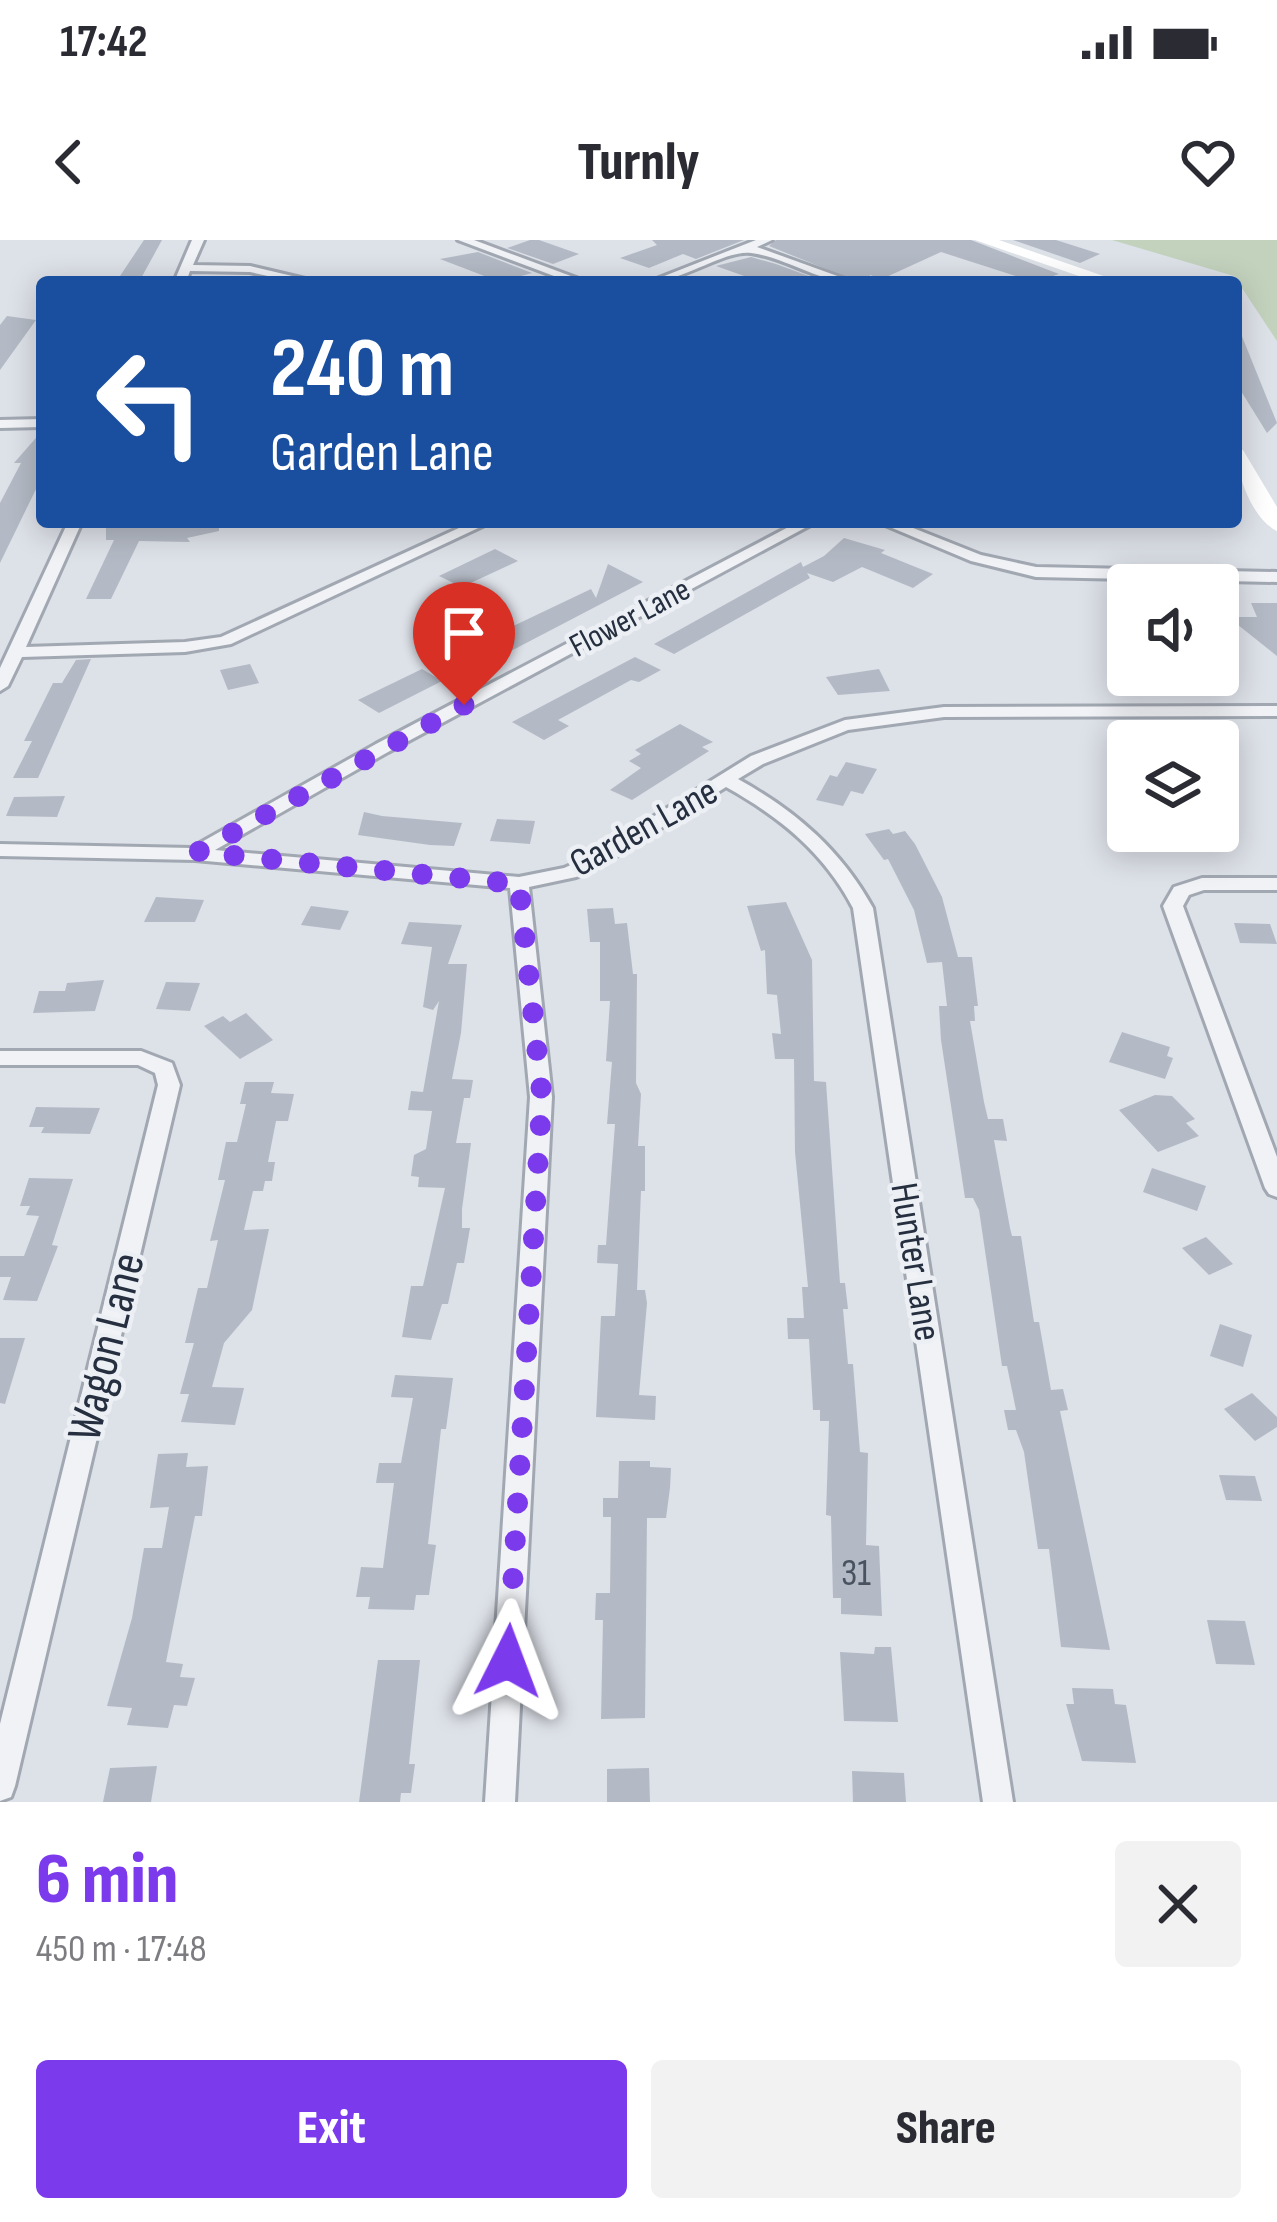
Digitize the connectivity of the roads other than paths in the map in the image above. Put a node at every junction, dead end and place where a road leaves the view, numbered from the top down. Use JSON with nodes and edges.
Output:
{"nodes":[{"id":1,"x":198,"y":240,"type":"edge"},
{"id":2,"x":464,"y":240,"type":"edge"},
{"id":3,"x":766,"y":240,"type":"edge"},
{"id":4,"x":983,"y":240,"type":"edge"},
{"id":5,"x":748,"y":248,"type":"junction"},
{"id":6,"x":182,"y":275,"type":"edge"},
{"id":7,"x":283,"y":276,"type":"edge"},
{"id":8,"x":564,"y":276,"type":"edge"},
{"id":9,"x":671,"y":276,"type":"edge"},
{"id":10,"x":830,"y":276,"type":"edge"},
{"id":11,"x":1094,"y":276,"type":"edge"},
{"id":12,"x":36,"y":423,"type":"edge"},
{"id":13,"x":0,"y":424,"type":"edge"},
{"id":14,"x":1242,"y":469,"type":"edge"},
{"id":15,"x":1277,"y":525,"type":"edge"},
{"id":16,"x":72,"y":528,"type":"edge"},
{"id":17,"x":471,"y":528,"type":"edge"},
{"id":18,"x":798,"y":528,"type":"edge"},
{"id":19,"x":900,"y":528,"type":"edge"},
{"id":20,"x":1277,"y":577,"type":"edge"},
{"id":21,"x":15,"y":652,"type":"junction"},
{"id":22,"x":0,"y":686,"type":"edge"},
{"id":23,"x":1277,"y":711,"type":"edge"},
{"id":24,"x":728,"y":781,"type":"junction"},
{"id":25,"x":0,"y":850,"type":"edge"},
{"id":26,"x":198,"y":852,"type":"junction"},
{"id":27,"x":519,"y":884,"type":"junction"},
{"id":28,"x":1277,"y":884,"type":"edge"},
{"id":29,"x":0,"y":1058,"type":"edge"},
{"id":30,"x":1277,"y":1188,"type":"edge"},
{"id":31,"x":0,"y":1786,"type":"edge"},
{"id":32,"x":500,"y":1802,"type":"edge"},
{"id":33,"x":998,"y":1802,"type":"edge"}],
"edges":[{"from":1,"to":6,"type":"street"},
{"from":2,"to":8,"type":"street"},
{"from":3,"to":5,"type":"street"},
{"from":4,"to":11,"type":"street"},
{"from":5,"to":9,"type":"street"},
{"from":5,"to":10,"type":"street"},
{"from":6,"to":7,"type":"street"},
{"from":12,"to":13,"type":"street"},
{"from":14,"to":15,"type":"street"},
{"from":16,"to":21,"type":"street"},
{"from":17,"to":21,"type":"street"},
{"from":18,"to":26,"type":"street","name":"Flower Lane"},
{"from":19,"to":20,"type":"street"},
{"from":21,"to":22,"type":"street"},
{"from":23,"to":24,"type":"street","name":"Garden Lane"},
{"from":24,"to":27,"type":"street","name":"Garden Lane"},
{"from":24,"to":33,"type":"street","name":"Hunter Lane"},
{"from":25,"to":26,"type":"street","name":"Garden Lane"},
{"from":26,"to":27,"type":"street","name":"Garden Lane"},
{"from":27,"to":32,"type":"street"},
{"from":28,"to":30,"type":"street"},
{"from":29,"to":31,"type":"street","name":"Wagon Lane"}]}
